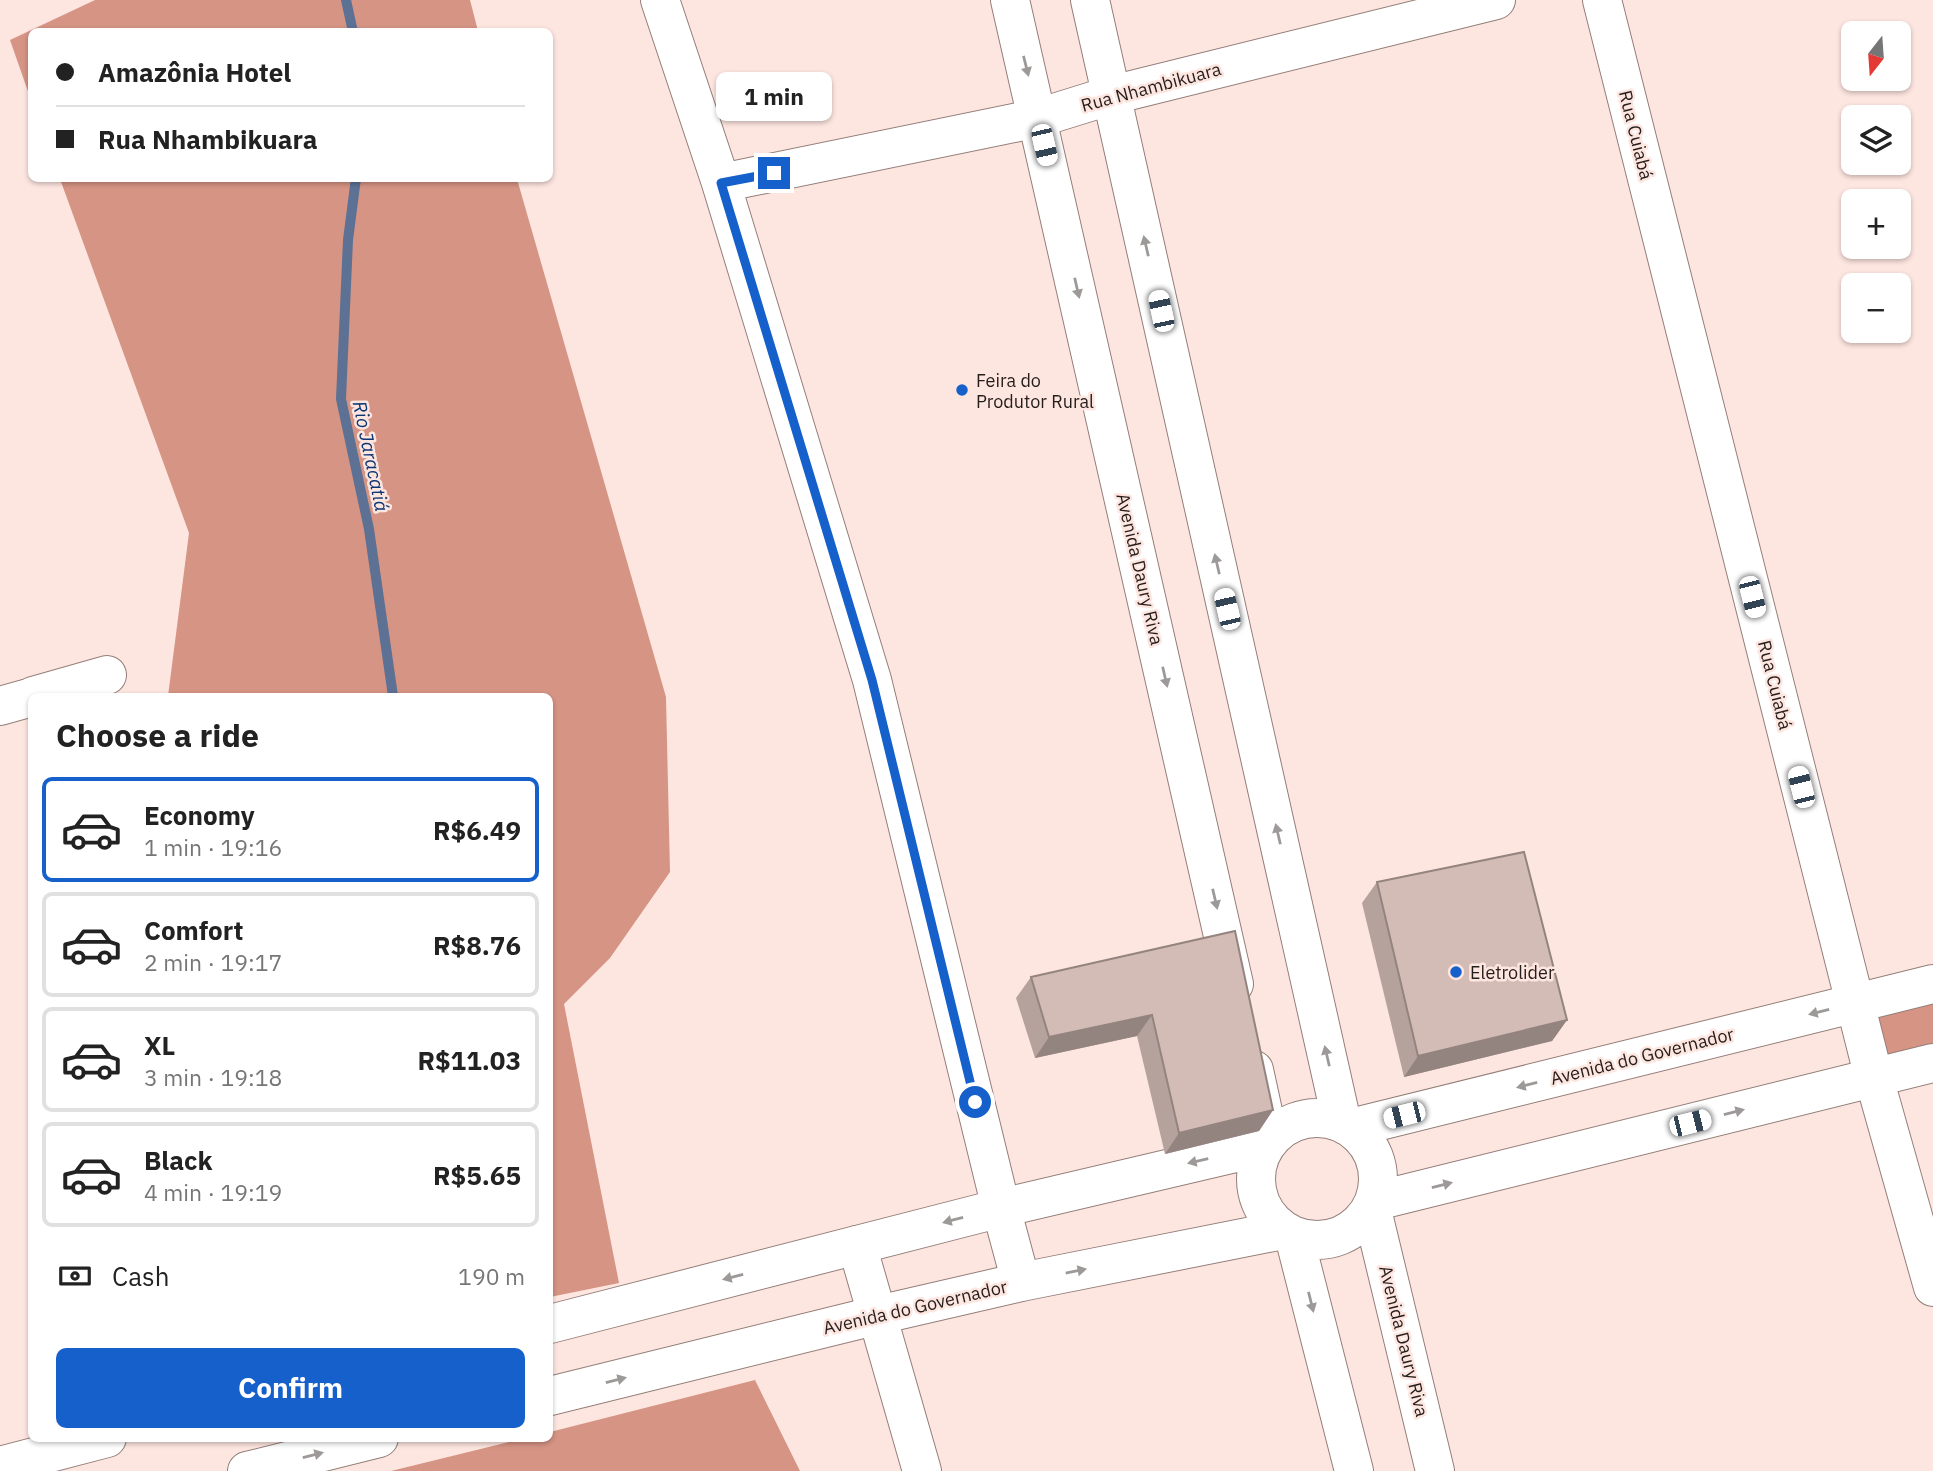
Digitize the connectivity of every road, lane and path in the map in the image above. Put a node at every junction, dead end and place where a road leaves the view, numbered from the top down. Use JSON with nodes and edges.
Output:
{"nodes":[{"id":1,"x":660,"y":0,"type":"edge"},
{"id":2,"x":1010,"y":0,"type":"edge"},
{"id":3,"x":1090,"y":0,"type":"edge"},
{"id":4,"x":1496,"y":0,"type":"edge"},
{"id":5,"x":1602,"y":0,"type":"edge"},
{"id":6,"x":1112,"y":95,"type":"junction"},
{"id":7,"x":1038,"y":118,"type":"junction"},
{"id":8,"x":721,"y":183,"type":"junction"},
{"id":9,"x":107,"y":675,"type":"dead end"},
{"id":10,"x":46,"y":693,"type":"edge"},
{"id":11,"x":28,"y":698,"type":"edge"},
{"id":12,"x":0,"y":706,"type":"edge"},
{"id":13,"x":1933,"y":984,"type":"edge"},
{"id":14,"x":1855,"y":1004,"type":"junction"},
{"id":15,"x":1933,"y":1063,"type":"edge"},
{"id":16,"x":1874,"y":1077,"type":"junction"},
{"id":17,"x":1347,"y":1125,"type":"junction"},
{"id":18,"x":1267,"y":1142,"type":"junction"},
{"id":19,"x":1374,"y":1206,"type":"junction"},
{"id":20,"x":1001,"y":1208,"type":"junction"},
{"id":21,"x":1288,"y":1233,"type":"junction"},
{"id":22,"x":857,"y":1245,"type":"junction"},
{"id":23,"x":1021,"y":1282,"type":"junction"},
{"id":24,"x":1933,"y":1286,"type":"edge"},
{"id":25,"x":878,"y":1315,"type":"junction"},
{"id":26,"x":553,"y":1323,"type":"edge"},
{"id":27,"x":553,"y":1395,"type":"edge"},
{"id":28,"x":92,"y":1442,"type":"edge"},
{"id":29,"x":363,"y":1442,"type":"edge"},
{"id":30,"x":0,"y":1466,"type":"edge"},
{"id":31,"x":247,"y":1471,"type":"edge"},
{"id":32,"x":922,"y":1471,"type":"edge"},
{"id":33,"x":1354,"y":1471,"type":"edge"},
{"id":34,"x":1435,"y":1471,"type":"edge"}],
"edges":[{"from":1,"to":8,"type":"street"},
{"from":2,"to":7,"type":"street","name":"Avenida Daury Riva","one_way":true},
{"from":3,"to":6,"type":"street"},
{"from":4,"to":6,"type":"street","name":"Rua Nhambikuara"},
{"from":5,"to":14,"type":"street","name":"Rua Cuiabá"},
{"from":6,"to":7,"type":"street","name":"Rua Nhambikuara"},
{"from":17,"to":6,"type":"street","one_way":true},
{"from":7,"to":8,"type":"street","name":"Rua Nhambikuara"},
{"from":7,"to":18,"type":"street","name":"Avenida Daury Riva","one_way":true},
{"from":8,"to":20,"type":"street"},
{"from":9,"to":10,"type":"street"},
{"from":11,"to":12,"type":"street"},
{"from":13,"to":14,"type":"street","name":"Avenida do Governador"},
{"from":14,"to":16,"type":"street","name":"Rua Cuiabá"},
{"from":14,"to":17,"type":"street","name":"Avenida do Governador","one_way":true},
{"from":15,"to":16,"type":"street"},
{"from":19,"to":16,"type":"street","one_way":true},
{"from":16,"to":24,"type":"street","name":"Rua Cuiabá"},
{"from":17,"to":18,"type":"street"},
{"from":17,"to":19,"type":"street"},
{"from":18,"to":20,"type":"street","one_way":true},
{"from":18,"to":21,"type":"street"},
{"from":19,"to":21,"type":"street"},
{"from":19,"to":34,"type":"street","name":"Avenida Daury Riva"},
{"from":20,"to":22,"type":"street","one_way":true},
{"from":20,"to":23,"type":"street"},
{"from":23,"to":21,"type":"street","name":"Avenida do Governador","one_way":true},
{"from":21,"to":33,"type":"street","one_way":true},
{"from":22,"to":25,"type":"street"},
{"from":22,"to":26,"type":"street","one_way":true},
{"from":23,"to":25,"type":"street","name":"Avenida do Governador"},
{"from":27,"to":25,"type":"street","name":"Avenida do Governador","one_way":true},
{"from":25,"to":32,"type":"street"},
{"from":28,"to":30,"type":"street"},
{"from":31,"to":29,"type":"street","one_way":true}]}
